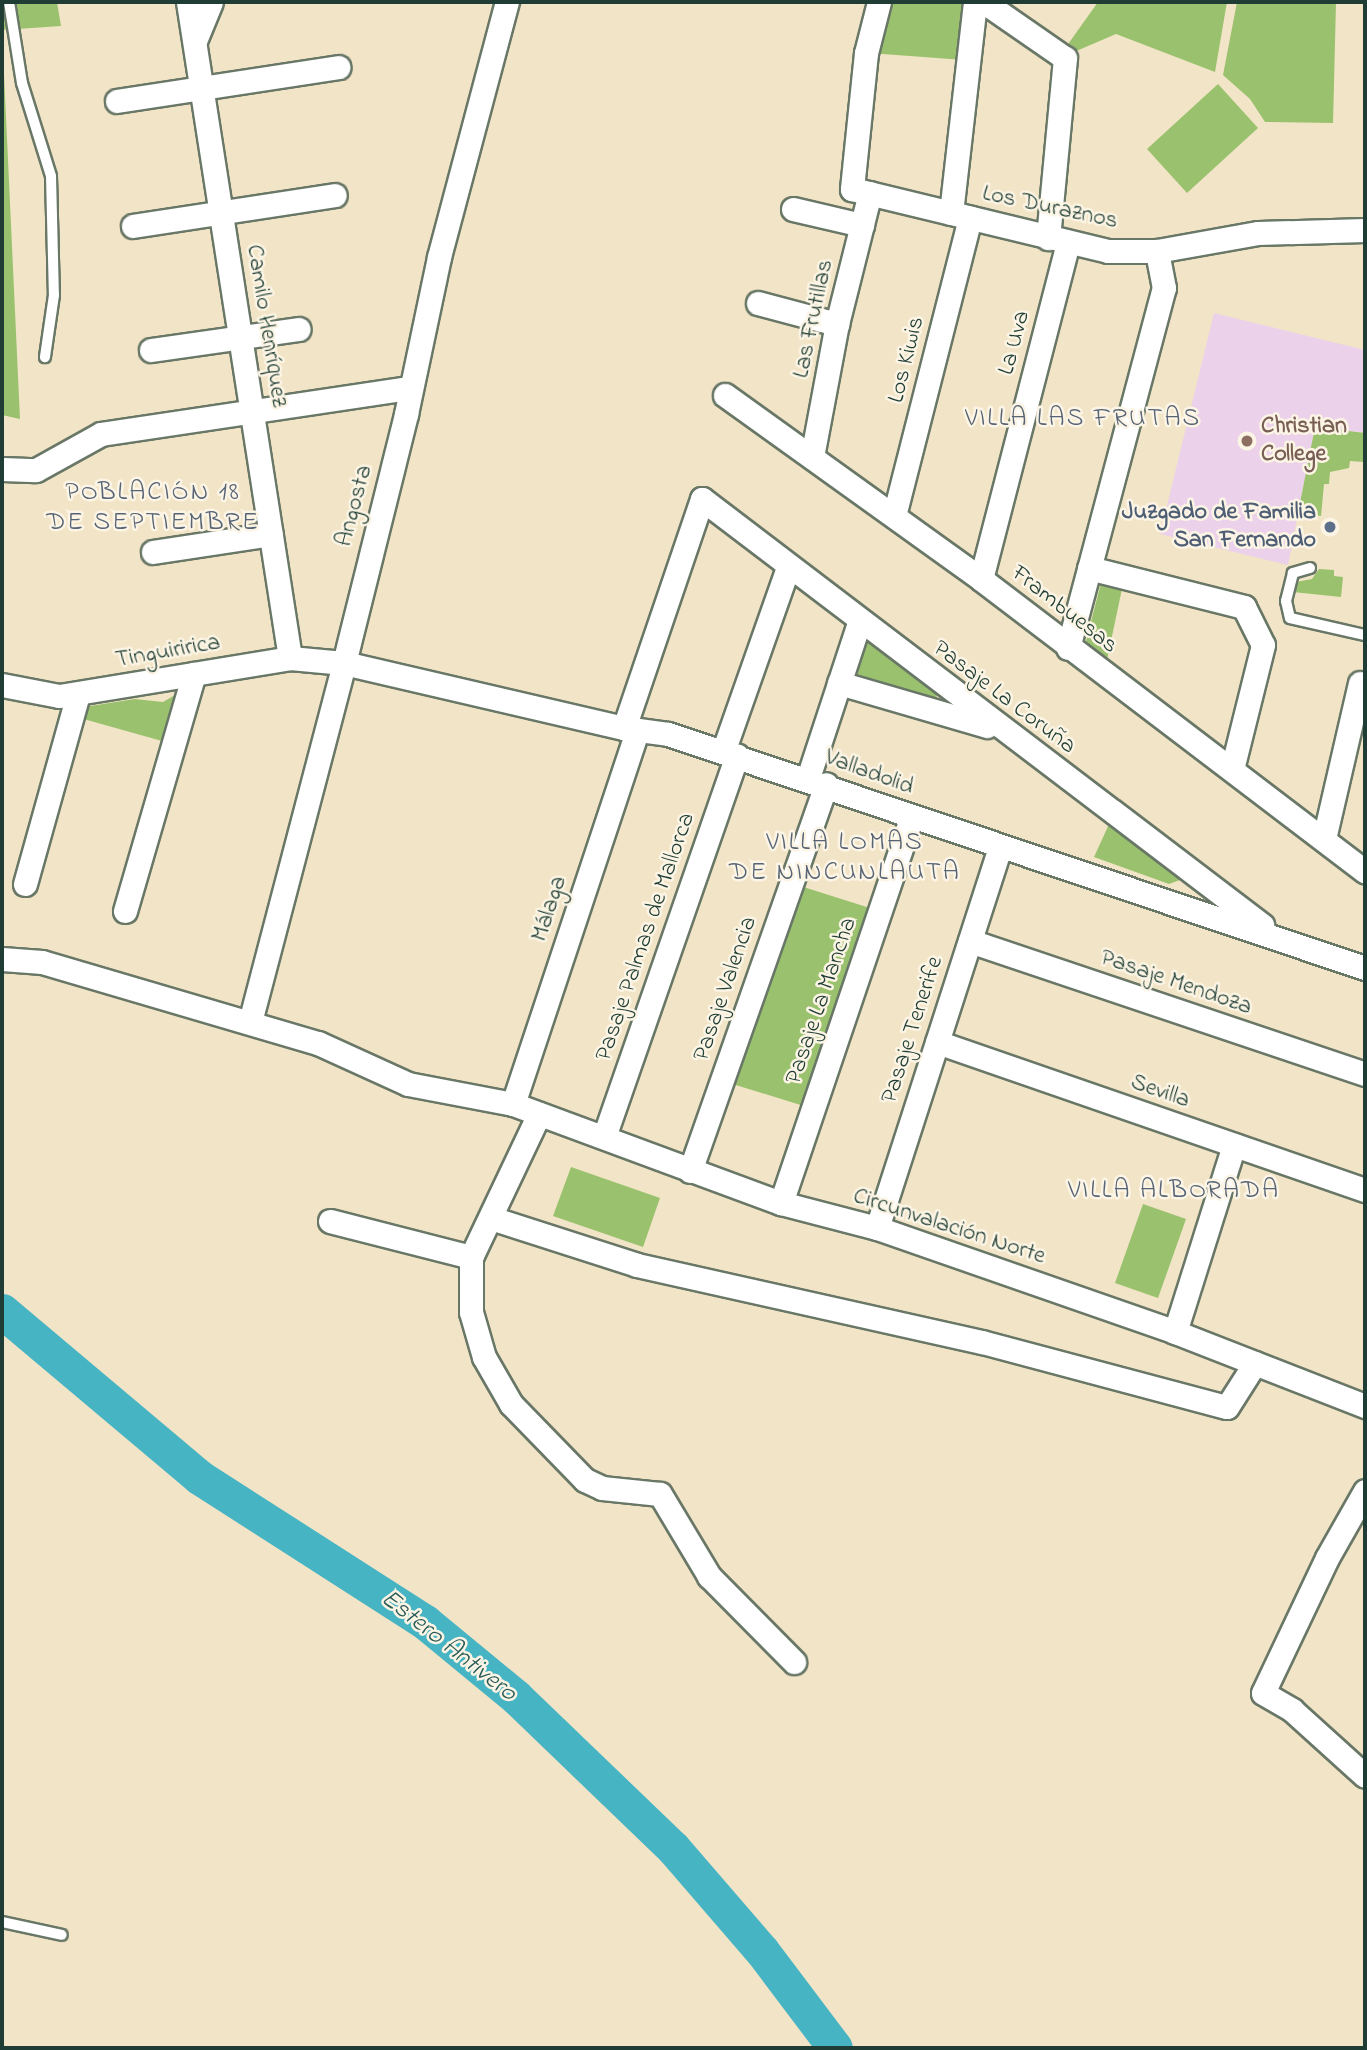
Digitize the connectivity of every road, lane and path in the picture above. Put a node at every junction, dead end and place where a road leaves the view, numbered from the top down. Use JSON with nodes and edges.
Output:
{"nodes":[{"id":1,"x":9,"y":2,"type":"edge"},
{"id":2,"x":188,"y":2,"type":"edge"},
{"id":3,"x":211,"y":2,"type":"edge"},
{"id":4,"x":507,"y":2,"type":"edge"},
{"id":5,"x":879,"y":2,"type":"edge"},
{"id":6,"x":975,"y":2,"type":"edge"},
{"id":7,"x":984,"y":2,"type":"edge"},
{"id":8,"x":194,"y":44,"type":"junction"},
{"id":9,"x":338,"y":67,"type":"dead end"},
{"id":10,"x":202,"y":88,"type":"junction"},
{"id":11,"x":117,"y":101,"type":"dead end"},
{"id":12,"x":861,"y":191,"type":"junction"},
{"id":13,"x":335,"y":195,"type":"dead end"},
{"id":14,"x":793,"y":209,"type":"dead end"},
{"id":15,"x":222,"y":212,"type":"junction"},
{"id":16,"x":960,"y":216,"type":"junction"},
{"id":17,"x":862,"y":225,"type":"junction"},
{"id":18,"x":133,"y":226,"type":"dead end"},
{"id":19,"x":1365,"y":230,"type":"edge"},
{"id":20,"x":1058,"y":240,"type":"junction"},
{"id":21,"x":1157,"y":251,"type":"junction"},
{"id":22,"x":758,"y":303,"type":"dead end"},
{"id":23,"x":837,"y":324,"type":"junction"},
{"id":24,"x":299,"y":328,"type":"dead end"},
{"id":25,"x":241,"y":337,"type":"junction"},
{"id":26,"x":151,"y":350,"type":"dead end"},
{"id":27,"x":45,"y":357,"type":"dead end"},
{"id":28,"x":410,"y":388,"type":"junction"},
{"id":29,"x":725,"y":395,"type":"dead end"},
{"id":30,"x":253,"y":411,"type":"junction"},
{"id":31,"x":813,"y":457,"type":"junction"},
{"id":32,"x":2,"y":469,"type":"edge"},
{"id":33,"x":702,"y":499,"type":"joint"},
{"id":34,"x":894,"y":516,"type":"junction"},
{"id":35,"x":271,"y":534,"type":"junction"},
{"id":36,"x":153,"y":552,"type":"dead end"},
{"id":37,"x":788,"y":567,"type":"junction"},
{"id":38,"x":1089,"y":568,"type":"junction"},
{"id":39,"x":1310,"y":568,"type":"dead end"},
{"id":40,"x":981,"y":579,"type":"junction"},
{"id":41,"x":860,"y":620,"type":"junction"},
{"id":42,"x":1365,"y":635,"type":"edge"},
{"id":43,"x":1068,"y":648,"type":"junction"},
{"id":44,"x":290,"y":658,"type":"junction"},
{"id":45,"x":345,"y":663,"type":"junction"},
{"id":46,"x":194,"y":674,"type":"junction"},
{"id":47,"x":839,"y":683,"type":"junction"},
{"id":48,"x":1360,"y":683,"type":"dead end"},
{"id":49,"x":2,"y":685,"type":"edge"},
{"id":50,"x":78,"y":694,"type":"junction"},
{"id":51,"x":631,"y":729,"type":"junction"},
{"id":52,"x":1001,"y":730,"type":"junction"},
{"id":53,"x":730,"y":754,"type":"junction"},
{"id":54,"x":1232,"y":769,"type":"junction"},
{"id":55,"x":817,"y":781,"type":"junction"},
{"id":56,"x":912,"y":817,"type":"junction"},
{"id":57,"x":1324,"y":839,"type":"junction"},
{"id":58,"x":1000,"y":848,"type":"junction"},
{"id":59,"x":1365,"y":872,"type":"edge"},
{"id":60,"x":25,"y":884,"type":"dead end"},
{"id":61,"x":125,"y":911,"type":"dead end"},
{"id":62,"x":1278,"y":936,"type":"junction"},
{"id":63,"x":970,"y":941,"type":"junction"},
{"id":64,"x":2,"y":959,"type":"edge"},
{"id":65,"x":1365,"y":968,"type":"edge"},
{"id":66,"x":250,"y":1022,"type":"junction"},
{"id":67,"x":937,"y":1042,"type":"junction"},
{"id":68,"x":1365,"y":1074,"type":"edge"},
{"id":69,"x":513,"y":1104,"type":"junction"},
{"id":70,"x":539,"y":1114,"type":"junction"},
{"id":71,"x":604,"y":1137,"type":"junction"},
{"id":72,"x":1234,"y":1145,"type":"junction"},
{"id":73,"x":690,"y":1171,"type":"junction"},
{"id":74,"x":1365,"y":1190,"type":"edge"},
{"id":75,"x":780,"y":1203,"type":"junction"},
{"id":76,"x":491,"y":1218,"type":"junction"},
{"id":77,"x":330,"y":1221,"type":"dead end"},
{"id":78,"x":877,"y":1228,"type":"junction"},
{"id":79,"x":471,"y":1257,"type":"junction"},
{"id":80,"x":1175,"y":1332,"type":"junction"},
{"id":81,"x":1255,"y":1363,"type":"junction"},
{"id":82,"x":1365,"y":1406,"type":"edge"},
{"id":83,"x":1365,"y":1491,"type":"edge"},
{"id":84,"x":794,"y":1662,"type":"dead end"},
{"id":85,"x":1365,"y":1776,"type":"edge"},
{"id":86,"x":2,"y":1922,"type":"edge"},
{"id":87,"x":62,"y":1935,"type":"dead end"}],
"edges":[{"from":1,"to":27,"type":"lane"},
{"from":2,"to":8,"type":"street","name":"Camilo Henríquez"},
{"from":3,"to":8,"type":"street"},
{"from":4,"to":28,"type":"street","name":"Angosta"},
{"from":5,"to":12,"type":"street","name":"Las Frutillas"},
{"from":6,"to":16,"type":"street","name":"Los Kiwis"},
{"from":7,"to":20,"type":"street","name":"La Uva"},
{"from":8,"to":10,"type":"street","name":"Camilo Henríquez"},
{"from":9,"to":10,"type":"street"},
{"from":10,"to":11,"type":"street"},
{"from":10,"to":15,"type":"street","name":"Camilo Henríquez"},
{"from":12,"to":16,"type":"street","name":"Los Duraznos"},
{"from":12,"to":17,"type":"street","name":"Las Frutillas"},
{"from":13,"to":15,"type":"street"},
{"from":14,"to":17,"type":"street"},
{"from":15,"to":18,"type":"street"},
{"from":15,"to":25,"type":"street","name":"Camilo Henríquez"},
{"from":16,"to":20,"type":"street","name":"Los Duraznos"},
{"from":16,"to":34,"type":"street","name":"Los Kiwis"},
{"from":17,"to":23,"type":"street","name":"Las Frutillas"},
{"from":19,"to":21,"type":"street","name":"Los Duraznos"},
{"from":20,"to":21,"type":"street","name":"Los Duraznos"},
{"from":20,"to":40,"type":"street","name":"La Uva"},
{"from":21,"to":38,"type":"street"},
{"from":22,"to":23,"type":"street"},
{"from":23,"to":31,"type":"street","name":"Las Frutillas"},
{"from":24,"to":25,"type":"street"},
{"from":25,"to":26,"type":"street"},
{"from":25,"to":30,"type":"street","name":"Camilo Henríquez"},
{"from":28,"to":30,"type":"street"},
{"from":28,"to":45,"type":"street","name":"Angosta"},
{"from":29,"to":31,"type":"street","name":"Frambuesas"},
{"from":30,"to":32,"type":"street"},
{"from":30,"to":35,"type":"street","name":"Camilo Henríquez"},
{"from":31,"to":34,"type":"street","name":"Frambuesas"},
{"from":33,"to":37,"type":"street","name":"Pasaje La Coruña"},
{"from":33,"to":51,"type":"street","name":"Málaga"},
{"from":34,"to":40,"type":"street","name":"Frambuesas"},
{"from":35,"to":36,"type":"street"},
{"from":35,"to":44,"type":"street","name":"Camilo Henríquez"},
{"from":37,"to":41,"type":"street","name":"Pasaje La Coruña"},
{"from":37,"to":53,"type":"street","name":"Pasaje Palmas de Mallorca"},
{"from":38,"to":43,"type":"street"},
{"from":38,"to":54,"type":"street"},
{"from":39,"to":42,"type":"lane"},
{"from":40,"to":43,"type":"street","name":"Frambuesas"},
{"from":41,"to":47,"type":"street","name":"Pasaje Valencia"},
{"from":41,"to":52,"type":"street","name":"Pasaje La Coruña"},
{"from":43,"to":54,"type":"street","name":"Frambuesas"},
{"from":44,"to":45,"type":"street","name":"Tinguiririca"},
{"from":44,"to":46,"type":"street","name":"Tinguiririca"},
{"from":45,"to":51,"type":"street","name":"Valladolid"},
{"from":45,"to":66,"type":"street","name":"Angosta"},
{"from":46,"to":50,"type":"street","name":"Tinguiririca"},
{"from":46,"to":61,"type":"street"},
{"from":47,"to":52,"type":"street"},
{"from":47,"to":55,"type":"street","name":"Pasaje Valencia"},
{"from":48,"to":57,"type":"street"},
{"from":49,"to":50,"type":"street","name":"Tinguiririca"},
{"from":50,"to":60,"type":"street"},
{"from":51,"to":53,"type":"street","name":"Valladolid"},
{"from":51,"to":69,"type":"street","name":"Málaga"},
{"from":52,"to":62,"type":"street","name":"Pasaje La Coruña"},
{"from":53,"to":55,"type":"street","name":"Valladolid"},
{"from":53,"to":71,"type":"street","name":"Pasaje Palmas de Mallorca"},
{"from":54,"to":57,"type":"street","name":"Frambuesas"},
{"from":55,"to":56,"type":"street","name":"Valladolid"},
{"from":55,"to":73,"type":"street","name":"Pasaje Valencia"},
{"from":56,"to":58,"type":"street","name":"Valladolid"},
{"from":56,"to":75,"type":"street","name":"Pasaje La Mancha"},
{"from":57,"to":59,"type":"street","name":"Frambuesas"},
{"from":58,"to":62,"type":"street","name":"Valladolid"},
{"from":58,"to":63,"type":"street","name":"Pasaje Tenerife"},
{"from":62,"to":65,"type":"street","name":"Valladolid"},
{"from":63,"to":67,"type":"street","name":"Pasaje Tenerife"},
{"from":63,"to":68,"type":"street","name":"Pasaje Mendoza"},
{"from":64,"to":66,"type":"street","name":"Circunvalación Norte"},
{"from":66,"to":69,"type":"street","name":"Circunvalación Norte"},
{"from":67,"to":72,"type":"street","name":"Sevilla"},
{"from":67,"to":78,"type":"street","name":"Pasaje Tenerife"},
{"from":69,"to":70,"type":"street","name":"Circunvalación Norte"},
{"from":70,"to":71,"type":"street","name":"Circunvalación Norte"},
{"from":70,"to":76,"type":"street"},
{"from":71,"to":73,"type":"street","name":"Circunvalación Norte"},
{"from":72,"to":74,"type":"street","name":"Sevilla"},
{"from":72,"to":80,"type":"street"},
{"from":73,"to":75,"type":"street","name":"Circunvalación Norte"},
{"from":75,"to":78,"type":"street","name":"Circunvalación Norte"},
{"from":76,"to":79,"type":"street"},
{"from":76,"to":81,"type":"street"},
{"from":77,"to":79,"type":"street"},
{"from":78,"to":80,"type":"street","name":"Circunvalación Norte"},
{"from":79,"to":84,"type":"street"},
{"from":80,"to":81,"type":"street","name":"Circunvalación Norte"},
{"from":81,"to":82,"type":"street","name":"Circunvalación Norte"},
{"from":83,"to":85,"type":"street"},
{"from":86,"to":87,"type":"lane"}]}
